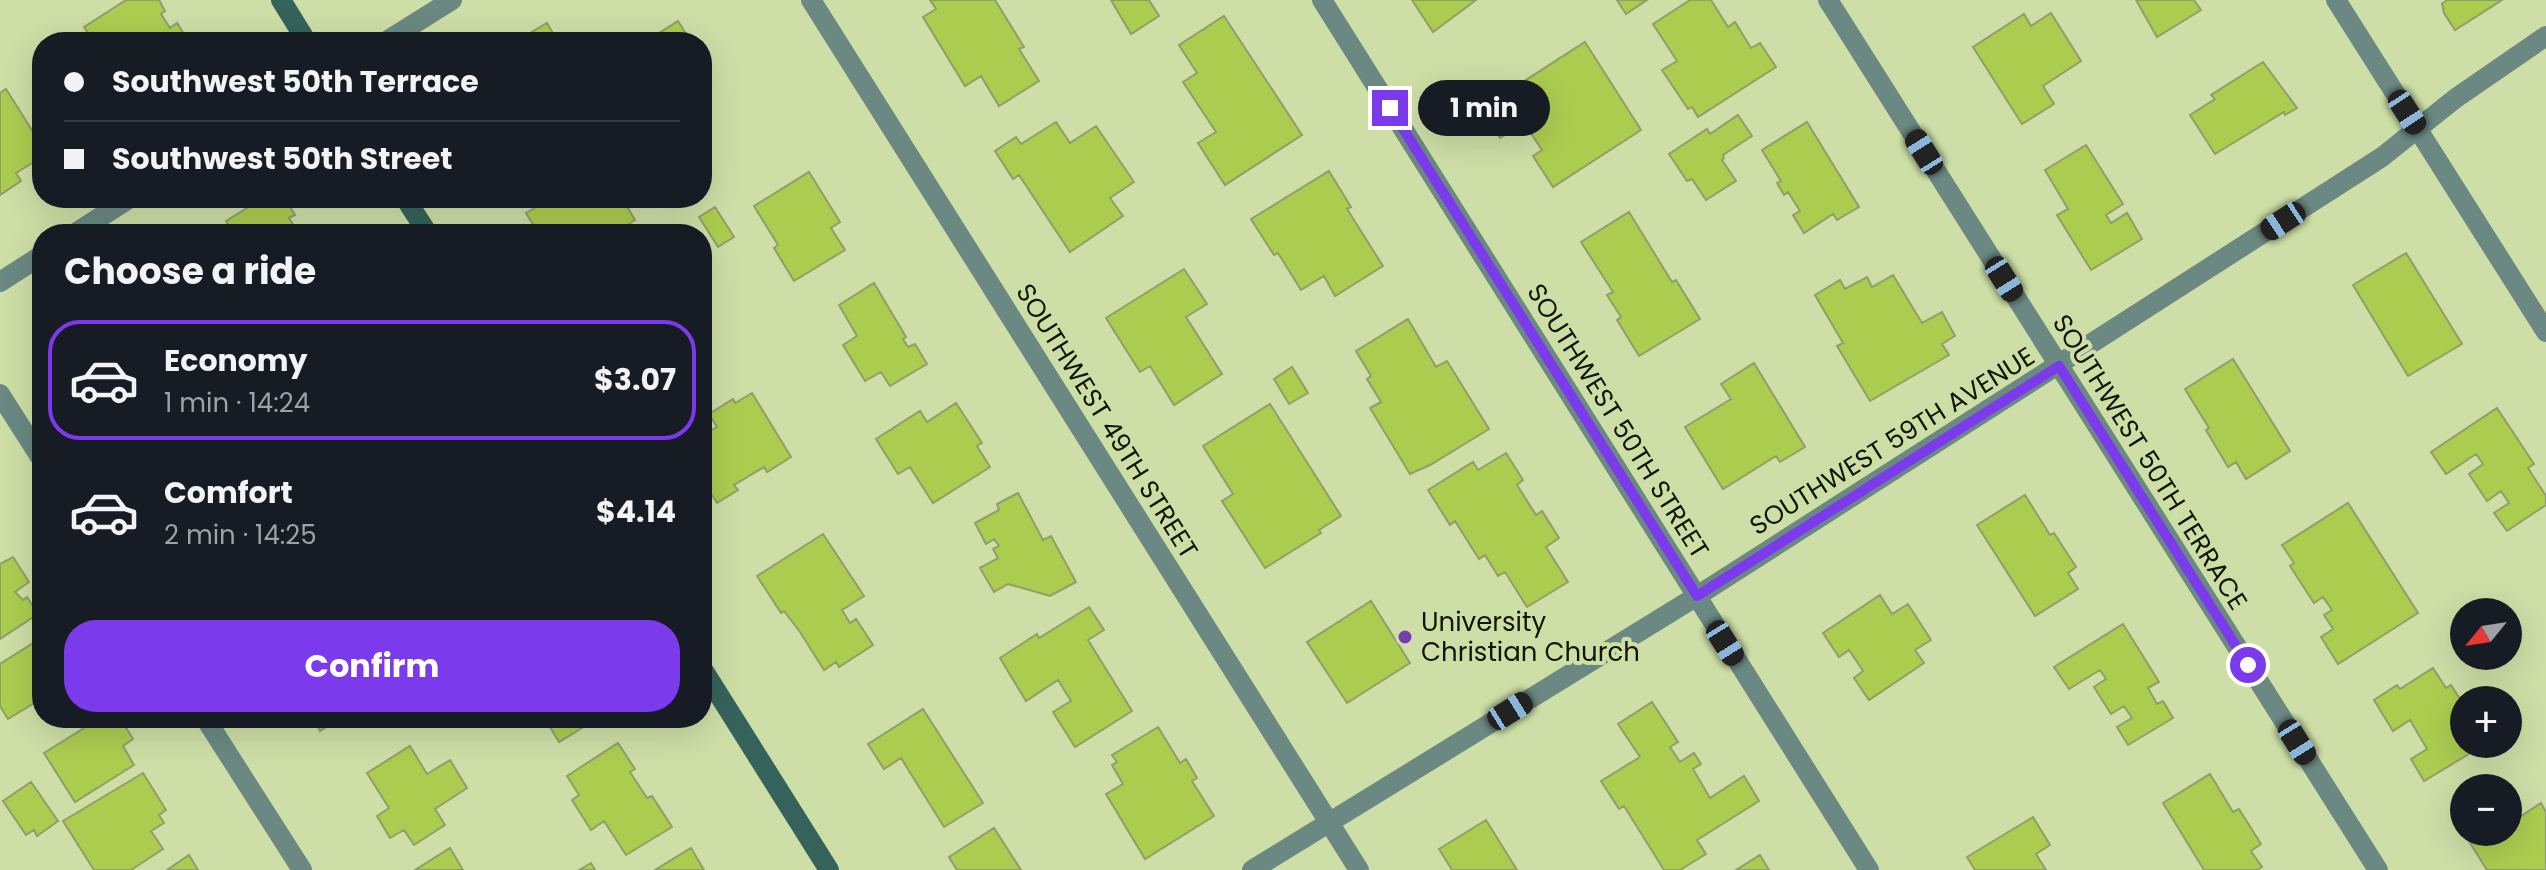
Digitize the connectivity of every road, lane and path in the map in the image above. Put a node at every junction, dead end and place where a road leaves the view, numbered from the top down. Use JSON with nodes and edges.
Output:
{"nodes":[{"id":1,"x":281,"y":0,"type":"edge"},
{"id":2,"x":452,"y":0,"type":"edge"},
{"id":3,"x":811,"y":0,"type":"edge"},
{"id":4,"x":1322,"y":0,"type":"edge"},
{"id":5,"x":1828,"y":0,"type":"edge"},
{"id":6,"x":2336,"y":0,"type":"edge"},
{"id":7,"x":301,"y":32,"type":"edge"},
{"id":8,"x":401,"y":32,"type":"edge"},
{"id":9,"x":2546,"y":36,"type":"edge"},
{"id":10,"x":2418,"y":128,"type":"junction"},
{"id":11,"x":114,"y":208,"type":"edge"},
{"id":12,"x":90,"y":224,"type":"edge"},
{"id":13,"x":32,"y":261,"type":"edge"},
{"id":14,"x":0,"y":282,"type":"edge"},
{"id":15,"x":2546,"y":332,"type":"edge"},
{"id":16,"x":2059,"y":366,"type":"junction"},
{"id":17,"x":0,"y":394,"type":"edge"},
{"id":18,"x":32,"y":444,"type":"edge"},
{"id":19,"x":1697,"y":596,"type":"junction"},
{"id":20,"x":712,"y":684,"type":"edge"},
{"id":21,"x":211,"y":728,"type":"edge"},
{"id":22,"x":1329,"y":823,"type":"junction"},
{"id":23,"x":302,"y":870,"type":"edge"},
{"id":24,"x":829,"y":870,"type":"edge"},
{"id":25,"x":1252,"y":870,"type":"edge"},
{"id":26,"x":1359,"y":870,"type":"edge"},
{"id":27,"x":1869,"y":870,"type":"edge"},
{"id":28,"x":2378,"y":870,"type":"edge"}],
"edges":[{"from":1,"to":7,"type":"street"},
{"from":2,"to":8,"type":"street"},
{"from":3,"to":22,"type":"street","name":"SOUTHWEST 49TH STREET"},
{"from":4,"to":19,"type":"street","name":"SOUTHWEST 50TH STREET"},
{"from":5,"to":16,"type":"street","name":"SOUTHWEST 50TH TERRACE"},
{"from":6,"to":10,"type":"street"},
{"from":9,"to":10,"type":"street","name":"SOUTHWEST 59TH AVENUE"},
{"from":10,"to":15,"type":"street"},
{"from":10,"to":16,"type":"street","name":"SOUTHWEST 59TH AVENUE"},
{"from":11,"to":12,"type":"street"},
{"from":13,"to":14,"type":"street"},
{"from":16,"to":19,"type":"street","name":"SOUTHWEST 59TH AVENUE"},
{"from":16,"to":28,"type":"street","name":"SOUTHWEST 50TH TERRACE"},
{"from":17,"to":18,"type":"street"},
{"from":19,"to":22,"type":"street","name":"SOUTHWEST 59TH AVENUE"},
{"from":19,"to":27,"type":"street","name":"SOUTHWEST 50TH STREET"},
{"from":20,"to":24,"type":"street"},
{"from":21,"to":23,"type":"street"},
{"from":22,"to":25,"type":"street","name":"SOUTHWEST 59TH AVENUE"},
{"from":22,"to":26,"type":"street","name":"SOUTHWEST 49TH STREET"}]}
